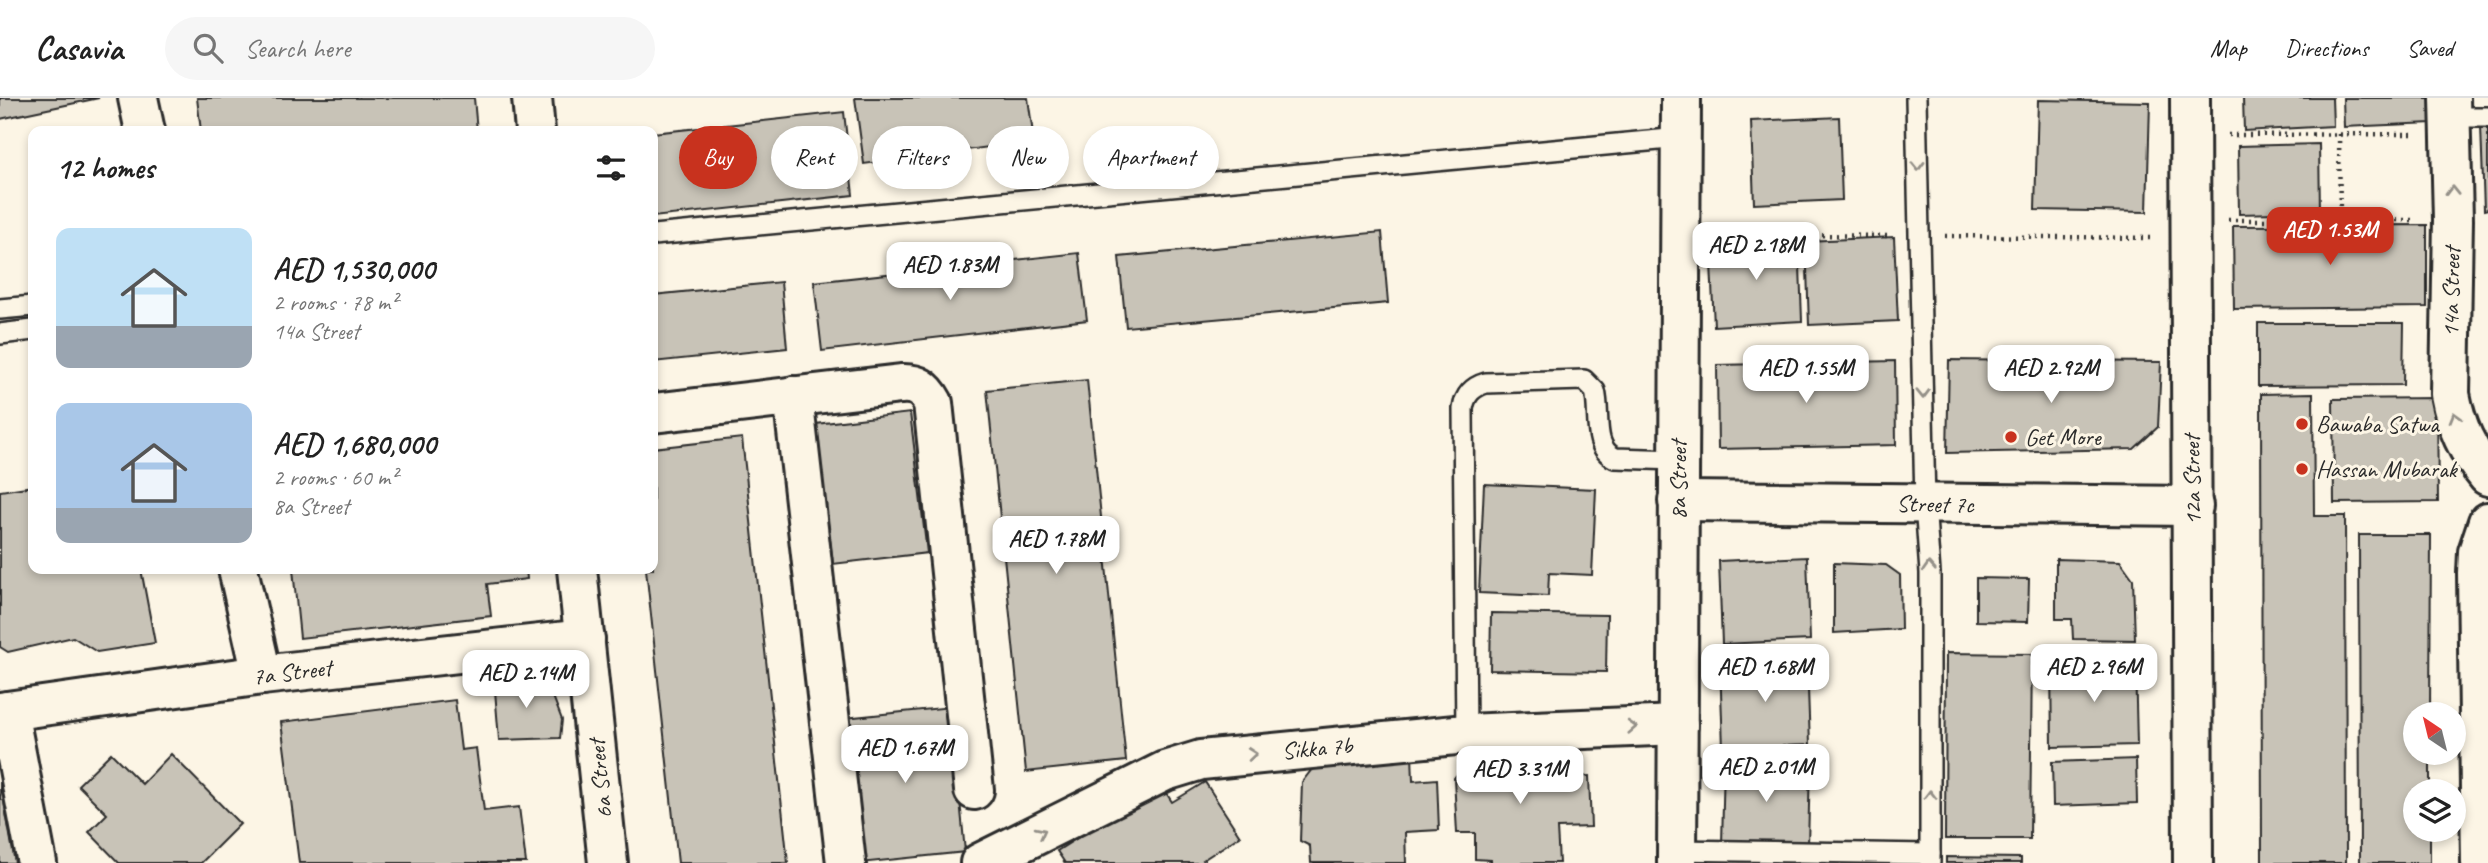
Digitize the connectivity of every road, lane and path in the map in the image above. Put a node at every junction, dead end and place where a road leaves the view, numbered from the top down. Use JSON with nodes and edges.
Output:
{"nodes":[{"id":1,"x":138,"y":98,"type":"edge"},
{"id":2,"x":532,"y":98,"type":"edge"},
{"id":3,"x":1681,"y":98,"type":"edge"},
{"id":4,"x":1916,"y":98,"type":"edge"},
{"id":5,"x":2190,"y":98,"type":"edge"},
{"id":6,"x":2450,"y":116,"type":"edge"},
{"id":7,"x":2488,"y":117,"type":"edge"},
{"id":8,"x":144,"y":126,"type":"edge"},
{"id":9,"x":535,"y":126,"type":"edge"},
{"id":10,"x":2339,"y":134,"type":"junction"},
{"id":11,"x":2189,"y":135,"type":"junction"},
{"id":12,"x":1680,"y":138,"type":"junction"},
{"id":13,"x":2189,"y":220,"type":"junction"},
{"id":14,"x":2340,"y":220,"type":"junction"},
{"id":15,"x":2452,"y":220,"type":"junction"},
{"id":16,"x":658,"y":235,"type":"edge"},
{"id":17,"x":28,"y":306,"type":"edge"},
{"id":18,"x":0,"y":309,"type":"edge"},
{"id":19,"x":28,"y":331,"type":"edge"},
{"id":20,"x":0,"y":334,"type":"edge"},
{"id":21,"x":793,"y":396,"type":"junction"},
{"id":22,"x":658,"y":412,"type":"edge"},
{"id":23,"x":1678,"y":460,"type":"junction"},
{"id":24,"x":2488,"y":476,"type":"edge"},
{"id":25,"x":1678,"y":501,"type":"junction"},
{"id":26,"x":1926,"y":503,"type":"junction"},
{"id":27,"x":2193,"y":506,"type":"junction"},
{"id":28,"x":2488,"y":522,"type":"edge"},
{"id":29,"x":239,"y":574,"type":"edge"},
{"id":30,"x":578,"y":574,"type":"edge"},
{"id":31,"x":585,"y":639,"type":"junction"},
{"id":32,"x":261,"y":676,"type":"junction"},
{"id":33,"x":4,"y":712,"type":"edge"},
{"id":34,"x":1678,"y":725,"type":"junction"},
{"id":35,"x":1465,"y":734,"type":"junction"},
{"id":36,"x":974,"y":790,"type":"dead end"},
{"id":37,"x":1677,"y":857,"type":"edge"},
{"id":38,"x":1930,"y":858,"type":"edge"},
{"id":39,"x":37,"y":863,"type":"edge"},
{"id":40,"x":608,"y":863,"type":"edge"},
{"id":41,"x":846,"y":863,"type":"edge"},
{"id":42,"x":980,"y":863,"type":"edge"},
{"id":43,"x":2193,"y":863,"type":"edge"},
{"id":44,"x":2481,"y":863,"type":"edge"}],
"edges":[{"from":1,"to":8,"type":"street"},
{"from":2,"to":9,"type":"street"},
{"from":3,"to":12,"type":"street","name":"8a Street"},
{"from":4,"to":26,"type":"lane","one_way":true},
{"from":5,"to":11,"type":"street","name":"12a Street"},
{"from":6,"to":7,"type":"lane"},
{"from":6,"to":10,"type":"path"},
{"from":15,"to":6,"type":"street","name":"14a Street","one_way":true},
{"from":10,"to":11,"type":"path"},
{"from":10,"to":14,"type":"path"},
{"from":11,"to":13,"type":"street","name":"12a Street"},
{"from":12,"to":16,"type":"lane"},
{"from":12,"to":23,"type":"street","name":"8a Street"},
{"from":13,"to":14,"type":"path"},
{"from":13,"to":27,"type":"street","name":"12a Street"},
{"from":14,"to":15,"type":"path"},
{"from":24,"to":15,"type":"street","name":"14a Street","one_way":true},
{"from":17,"to":18,"type":"lane"},
{"from":19,"to":20,"type":"lane"},
{"from":21,"to":22,"type":"street"},
{"from":21,"to":36,"type":"street"},
{"from":21,"to":41,"type":"street"},
{"from":23,"to":25,"type":"street","name":"8a Street"},
{"from":23,"to":35,"type":"lane"},
{"from":25,"to":26,"type":"street","name":"Street 7c"},
{"from":25,"to":34,"type":"street","name":"8a Street"},
{"from":26,"to":27,"type":"street","name":"Street 7c"},
{"from":38,"to":26,"type":"lane","one_way":true},
{"from":27,"to":43,"type":"street","name":"12a Street"},
{"from":28,"to":44,"type":"street"},
{"from":29,"to":32,"type":"street"},
{"from":30,"to":31,"type":"street","name":"6a Street"},
{"from":31,"to":32,"type":"street","name":"7a Street"},
{"from":31,"to":40,"type":"street","name":"6a Street"},
{"from":32,"to":33,"type":"street","name":"7a Street"},
{"from":33,"to":39,"type":"street"},
{"from":35,"to":34,"type":"street","name":"Sikka 7b","one_way":true},
{"from":34,"to":37,"type":"street","name":"8a Street"},
{"from":42,"to":35,"type":"street","name":"Sikka 7b","one_way":true},
{"from":37,"to":38,"type":"lane"}]}
